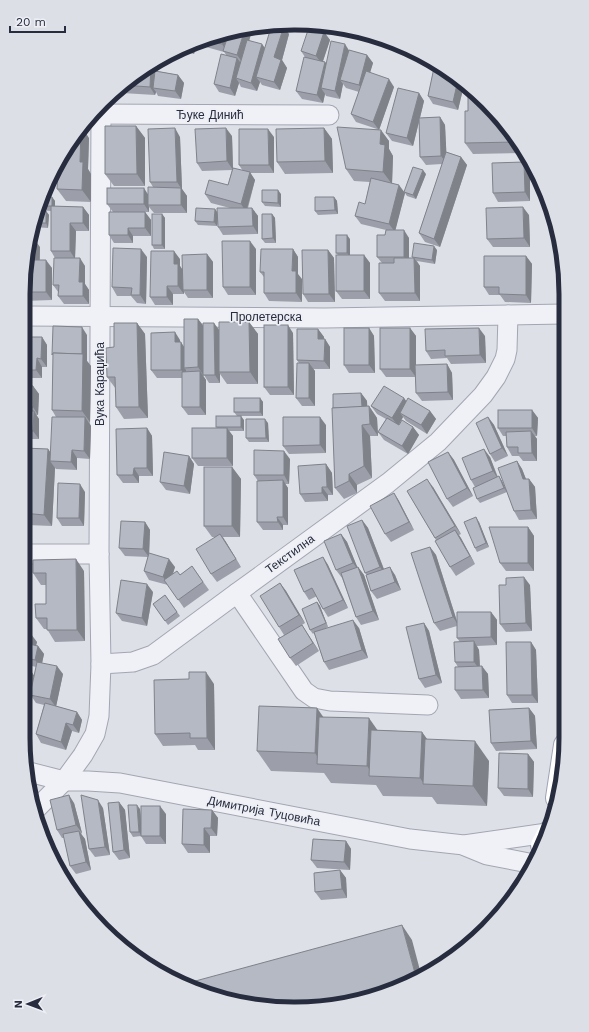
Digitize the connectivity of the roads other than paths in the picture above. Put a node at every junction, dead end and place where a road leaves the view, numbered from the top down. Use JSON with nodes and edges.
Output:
{"nodes":[{"id":1,"x":104,"y":111,"type":"edge"},
{"id":2,"x":329,"y":115,"type":"dead end"},
{"id":3,"x":98,"y":118,"type":"edge"},
{"id":4,"x":559,"y":314,"type":"edge"},
{"id":5,"x":508,"y":315,"type":"junction"},
{"id":6,"x":30,"y":316,"type":"edge"},
{"id":7,"x":100,"y":316,"type":"junction"},
{"id":8,"x":30,"y":554,"type":"edge"},
{"id":9,"x":99,"y":554,"type":"junction"},
{"id":10,"x":236,"y":593,"type":"junction"},
{"id":11,"x":101,"y":664,"type":"junction"},
{"id":12,"x":428,"y":705,"type":"dead end"},
{"id":13,"x":32,"y":773,"type":"edge"},
{"id":14,"x":64,"y":781,"type":"junction"},
{"id":15,"x":39,"y":806,"type":"edge"},
{"id":16,"x":539,"y":838,"type":"edge"},
{"id":17,"x":464,"y":846,"type":"junction"},
{"id":18,"x":528,"y":863,"type":"edge"}],
"edges":[{"from":1,"to":2,"type":"street","name":"Ђуке Динић"},
{"from":3,"to":7,"type":"street","name":"Вука Караџића"},
{"from":4,"to":5,"type":"street"},
{"from":5,"to":7,"type":"street","name":"Пролетерска"},
{"from":5,"to":10,"type":"street","name":"Текстилна"},
{"from":6,"to":7,"type":"street","name":"Пролетерска"},
{"from":7,"to":9,"type":"street","name":"Вука Караџића"},
{"from":8,"to":9,"type":"street"},
{"from":9,"to":11,"type":"street","name":"Вука Караџића"},
{"from":10,"to":11,"type":"street","name":"Текстилна"},
{"from":10,"to":12,"type":"street"},
{"from":11,"to":14,"type":"street"},
{"from":13,"to":14,"type":"street","name":"Димитрија Туцовића"},
{"from":14,"to":15,"type":"street"},
{"from":14,"to":17,"type":"street","name":"Димитрија Туцовића"},
{"from":16,"to":17,"type":"street","name":"Димитрија Туцовића"},
{"from":17,"to":18,"type":"street","name":"Димитрија Туцовића"}]}
